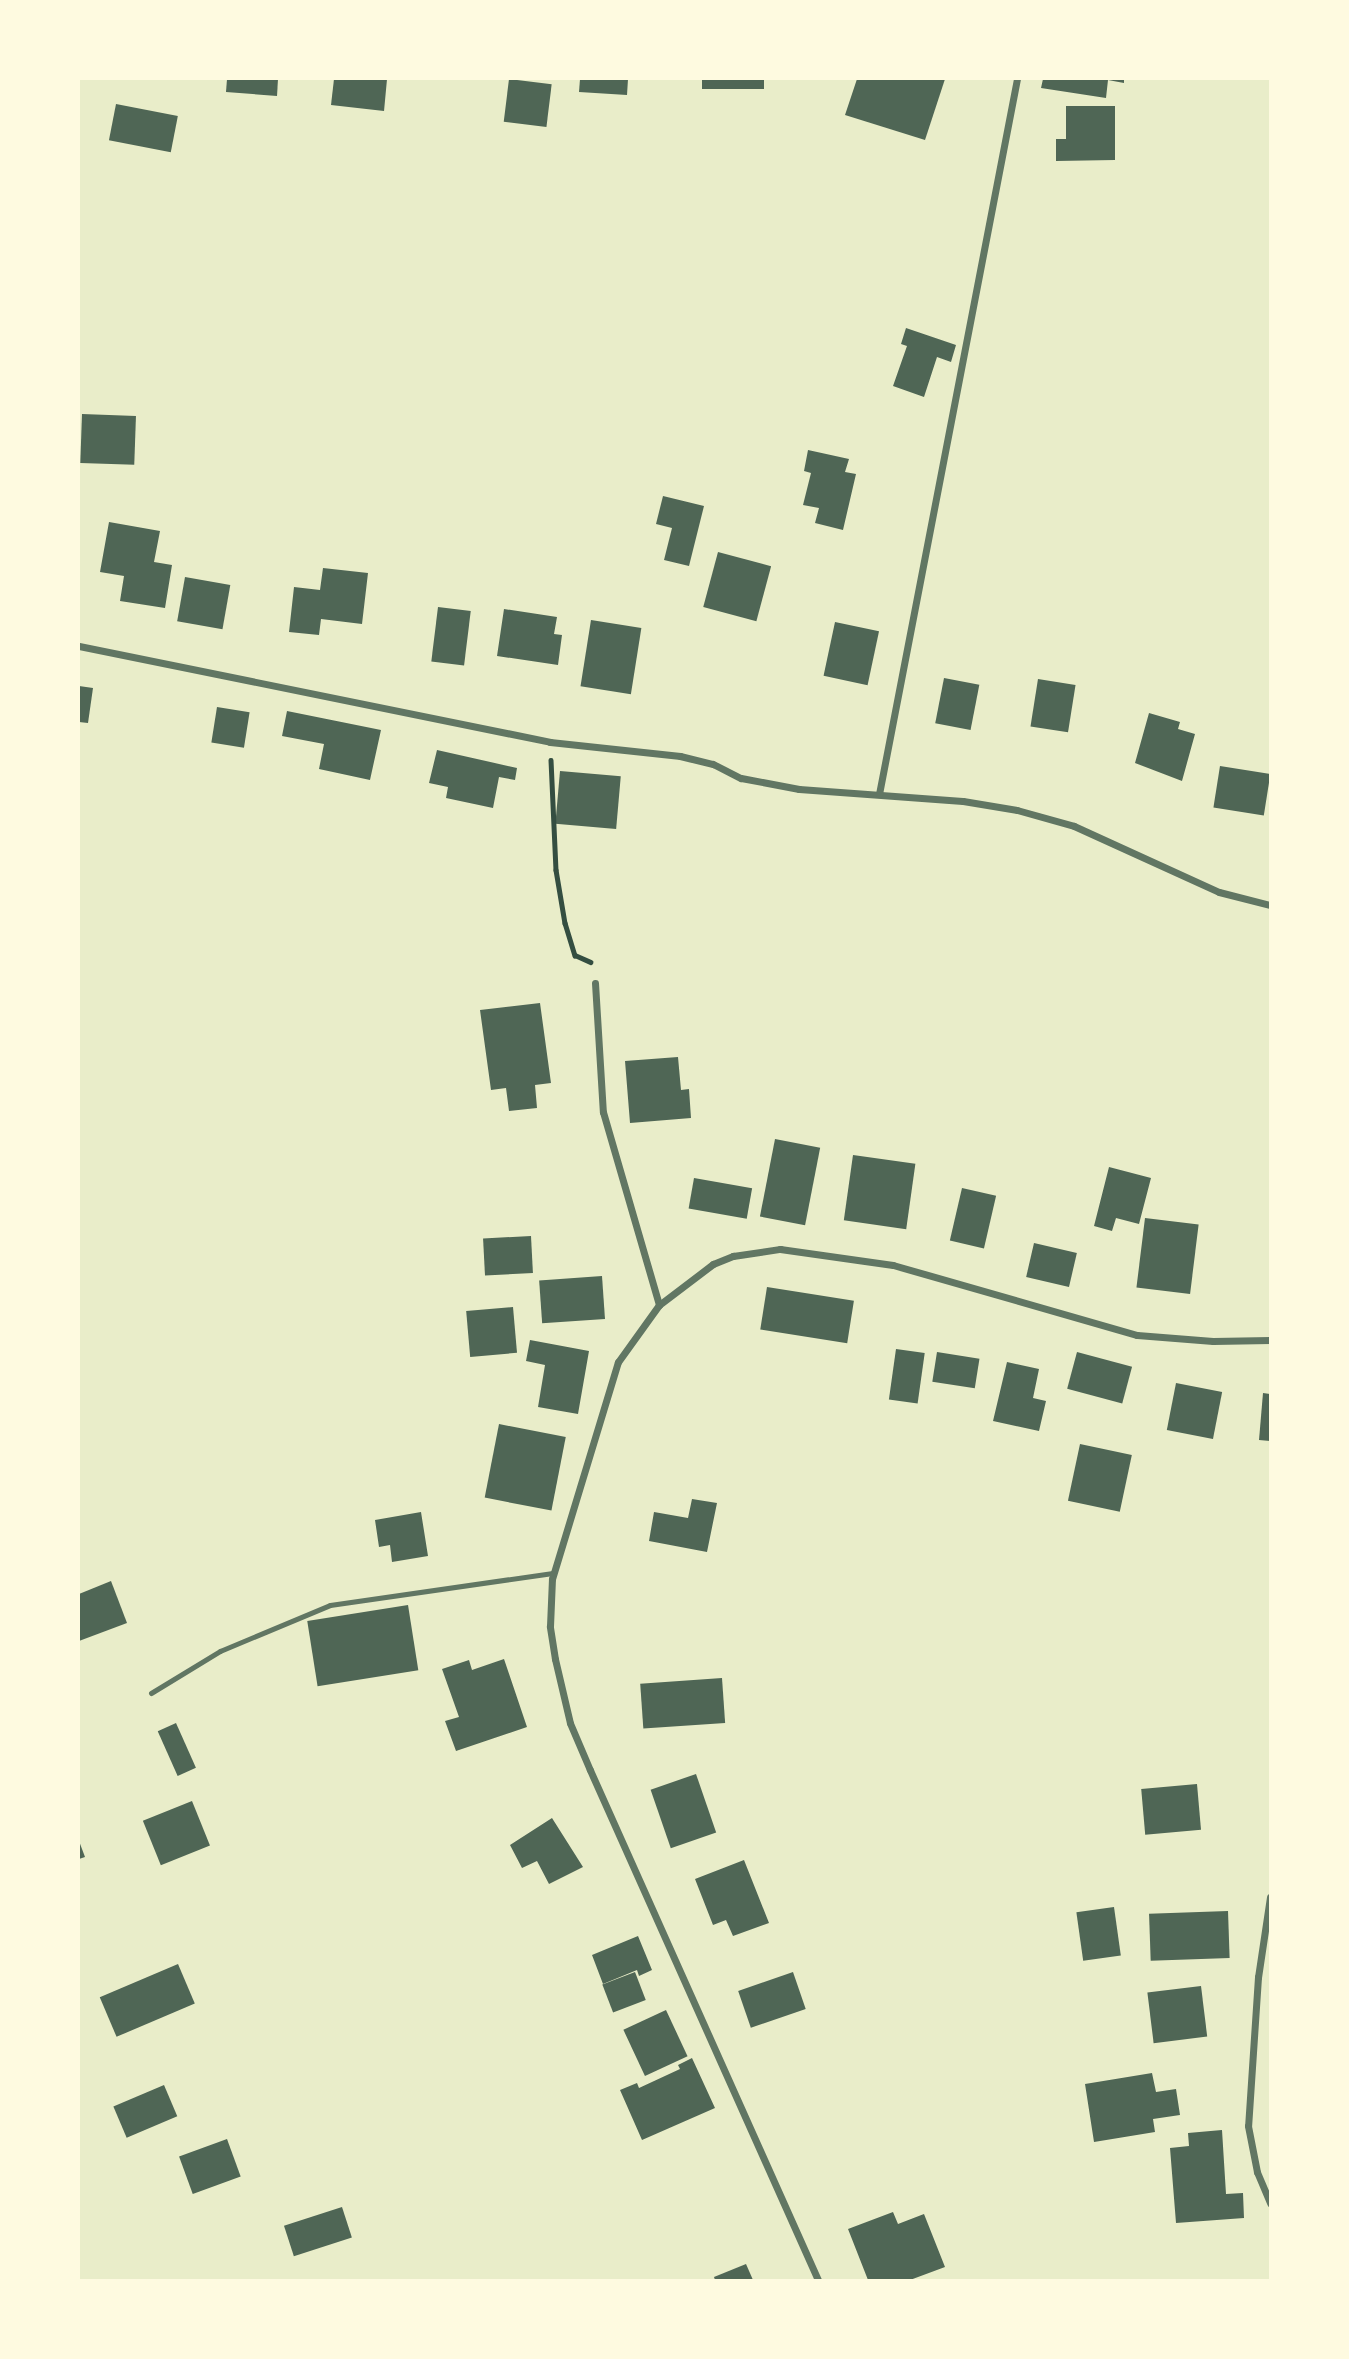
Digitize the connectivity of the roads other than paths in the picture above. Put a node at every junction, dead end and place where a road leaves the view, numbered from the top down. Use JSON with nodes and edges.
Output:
{"nodes":[{"id":1,"x":1017,"y":79,"type":"edge"},
{"id":2,"x":79,"y":646,"type":"edge"},
{"id":3,"x":879,"y":794,"type":"junction"},
{"id":4,"x":1270,"y":905,"type":"edge"},
{"id":5,"x":594,"y":983,"type":"dead end"},
{"id":6,"x":659,"y":1305,"type":"junction"},
{"id":7,"x":1270,"y":1340,"type":"edge"},
{"id":8,"x":554,"y":1573,"type":"junction"},
{"id":9,"x":151,"y":1693,"type":"dead end"},
{"id":10,"x":1270,"y":1897,"type":"edge"},
{"id":11,"x":1270,"y":2203,"type":"edge"},
{"id":12,"x":818,"y":2280,"type":"edge"}],
"edges":[{"from":1,"to":3,"type":"street"},
{"from":2,"to":3,"type":"street"},
{"from":3,"to":4,"type":"street"},
{"from":5,"to":6,"type":"street"},
{"from":6,"to":7,"type":"street"},
{"from":6,"to":8,"type":"street"},
{"from":8,"to":9,"type":"lane"},
{"from":8,"to":12,"type":"street"},
{"from":10,"to":11,"type":"street"}]}
